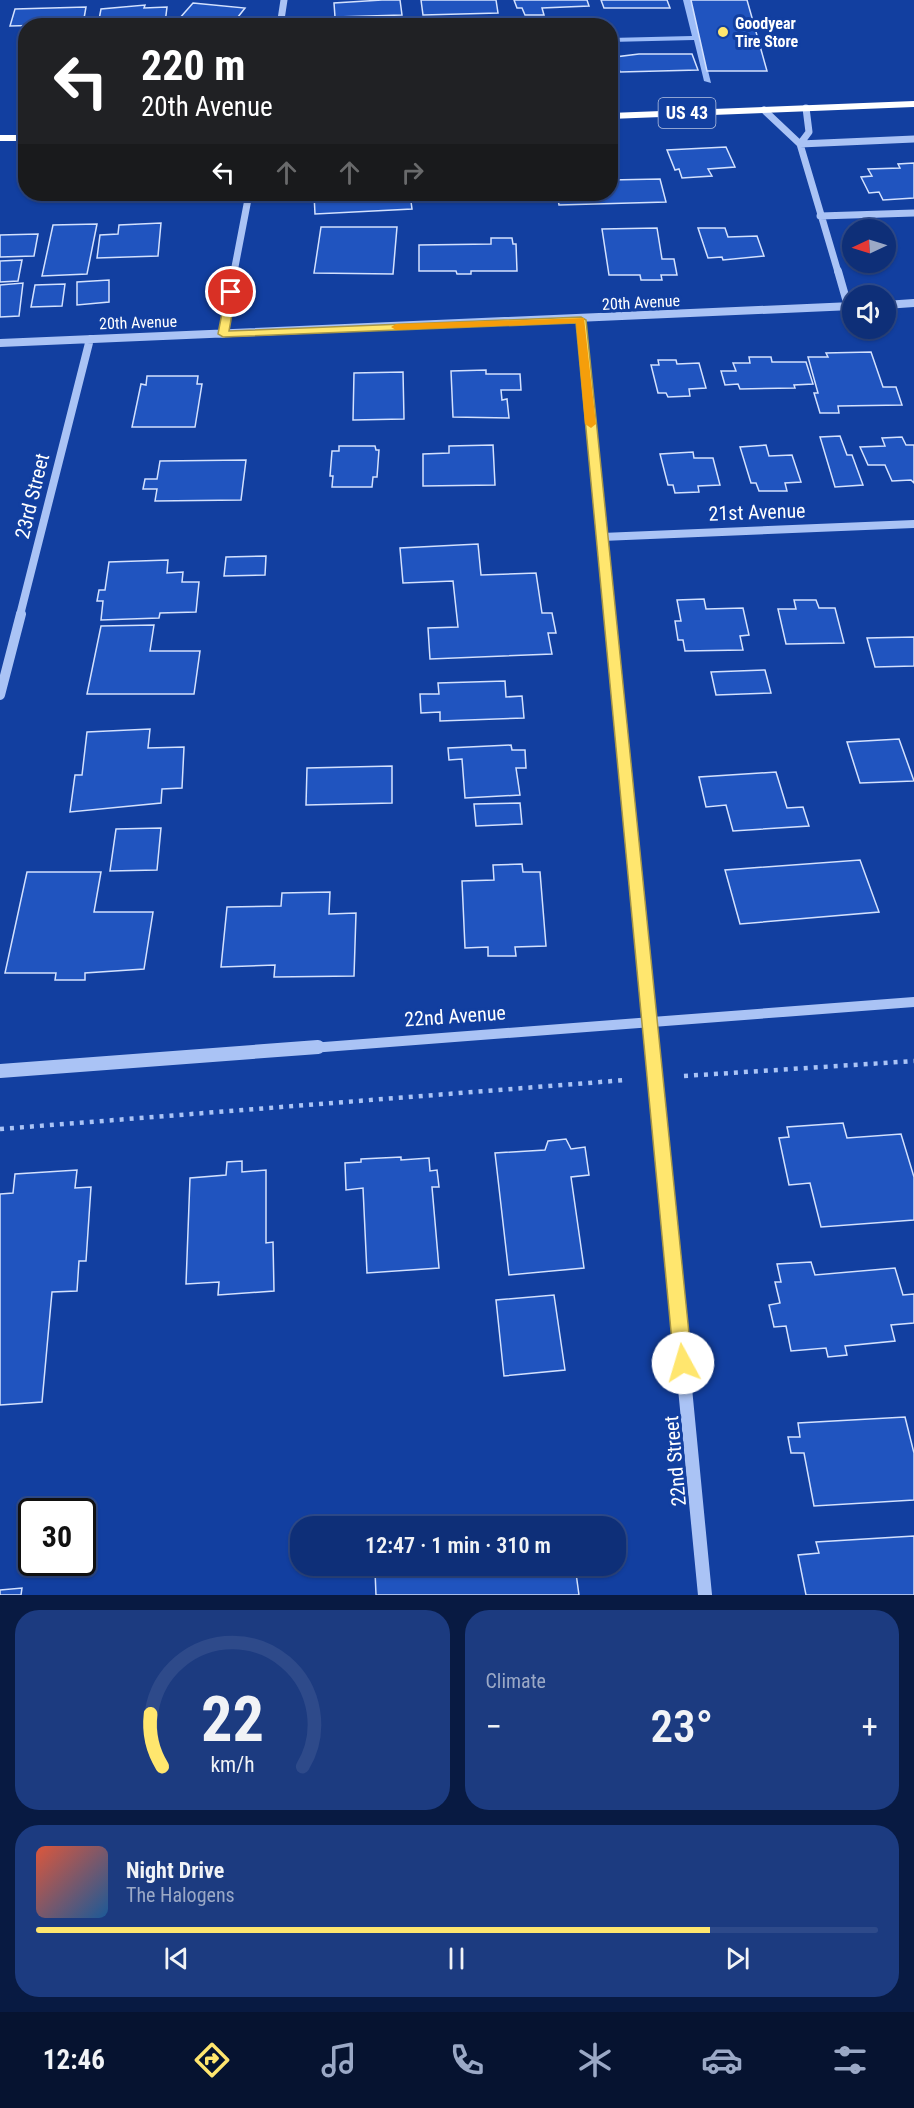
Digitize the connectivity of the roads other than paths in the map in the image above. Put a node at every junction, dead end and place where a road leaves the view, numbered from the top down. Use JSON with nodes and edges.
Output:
{"nodes":[{"id":1,"x":284,"y":0,"type":"edge"},
{"id":2,"x":281,"y":18,"type":"edge"},
{"id":3,"x":914,"y":104,"type":"edge"},
{"id":4,"x":806,"y":108,"type":"junction"},
{"id":5,"x":764,"y":110,"type":"junction"},
{"id":6,"x":618,"y":116,"type":"edge"},
{"id":7,"x":0,"y":138,"type":"edge"},
{"id":8,"x":18,"y":138,"type":"edge"},
{"id":9,"x":914,"y":139,"type":"edge"},
{"id":10,"x":800,"y":144,"type":"junction"},
{"id":11,"x":248,"y":201,"type":"edge"},
{"id":12,"x":914,"y":213,"type":"edge"},
{"id":13,"x":820,"y":216,"type":"junction"},
{"id":14,"x":843,"y":285,"type":"edge"},
{"id":15,"x":914,"y":303,"type":"edge"},
{"id":16,"x":896,"y":304,"type":"edge"},
{"id":17,"x":842,"y":306,"type":"edge"},
{"id":18,"x":581,"y":320,"type":"junction"},
{"id":19,"x":223,"y":334,"type":"junction"},
{"id":20,"x":90,"y":339,"type":"junction"},
{"id":21,"x":0,"y":343,"type":"edge"},
{"id":22,"x":914,"y":524,"type":"edge"},
{"id":23,"x":602,"y":537,"type":"junction"},
{"id":24,"x":0,"y":695,"type":"edge"},
{"id":25,"x":914,"y":1002,"type":"edge"},
{"id":26,"x":651,"y":1021,"type":"junction"},
{"id":27,"x":0,"y":1071,"type":"edge"},
{"id":28,"x":705,"y":1595,"type":"edge"}],
"edges":[{"from":1,"to":2,"type":"street"},
{"from":3,"to":4,"type":"highway","number":"US 43"},
{"from":4,"to":5,"type":"highway","number":"US 43"},
{"from":4,"to":10,"type":"street"},
{"from":5,"to":6,"type":"highway","number":"US 43"},
{"from":5,"to":10,"type":"street"},
{"from":7,"to":8,"type":"highway"},
{"from":9,"to":10,"type":"street"},
{"from":10,"to":13,"type":"street"},
{"from":11,"to":19,"type":"street"},
{"from":12,"to":13,"type":"street"},
{"from":13,"to":14,"type":"street"},
{"from":15,"to":16,"type":"street"},
{"from":17,"to":18,"type":"street","name":"20th Avenue"},
{"from":18,"to":19,"type":"street","name":"20th Avenue"},
{"from":18,"to":23,"type":"street","name":"22nd Street"},
{"from":19,"to":20,"type":"street","name":"20th Avenue"},
{"from":20,"to":21,"type":"street","name":"20th Avenue"},
{"from":20,"to":24,"type":"street","name":"23rd Street"},
{"from":22,"to":23,"type":"street","name":"21st Avenue"},
{"from":23,"to":26,"type":"street","name":"22nd Street"},
{"from":25,"to":26,"type":"street","name":"22nd Avenue"},
{"from":26,"to":27,"type":"street","name":"22nd Avenue"},
{"from":26,"to":28,"type":"street","name":"22nd Street"}]}
